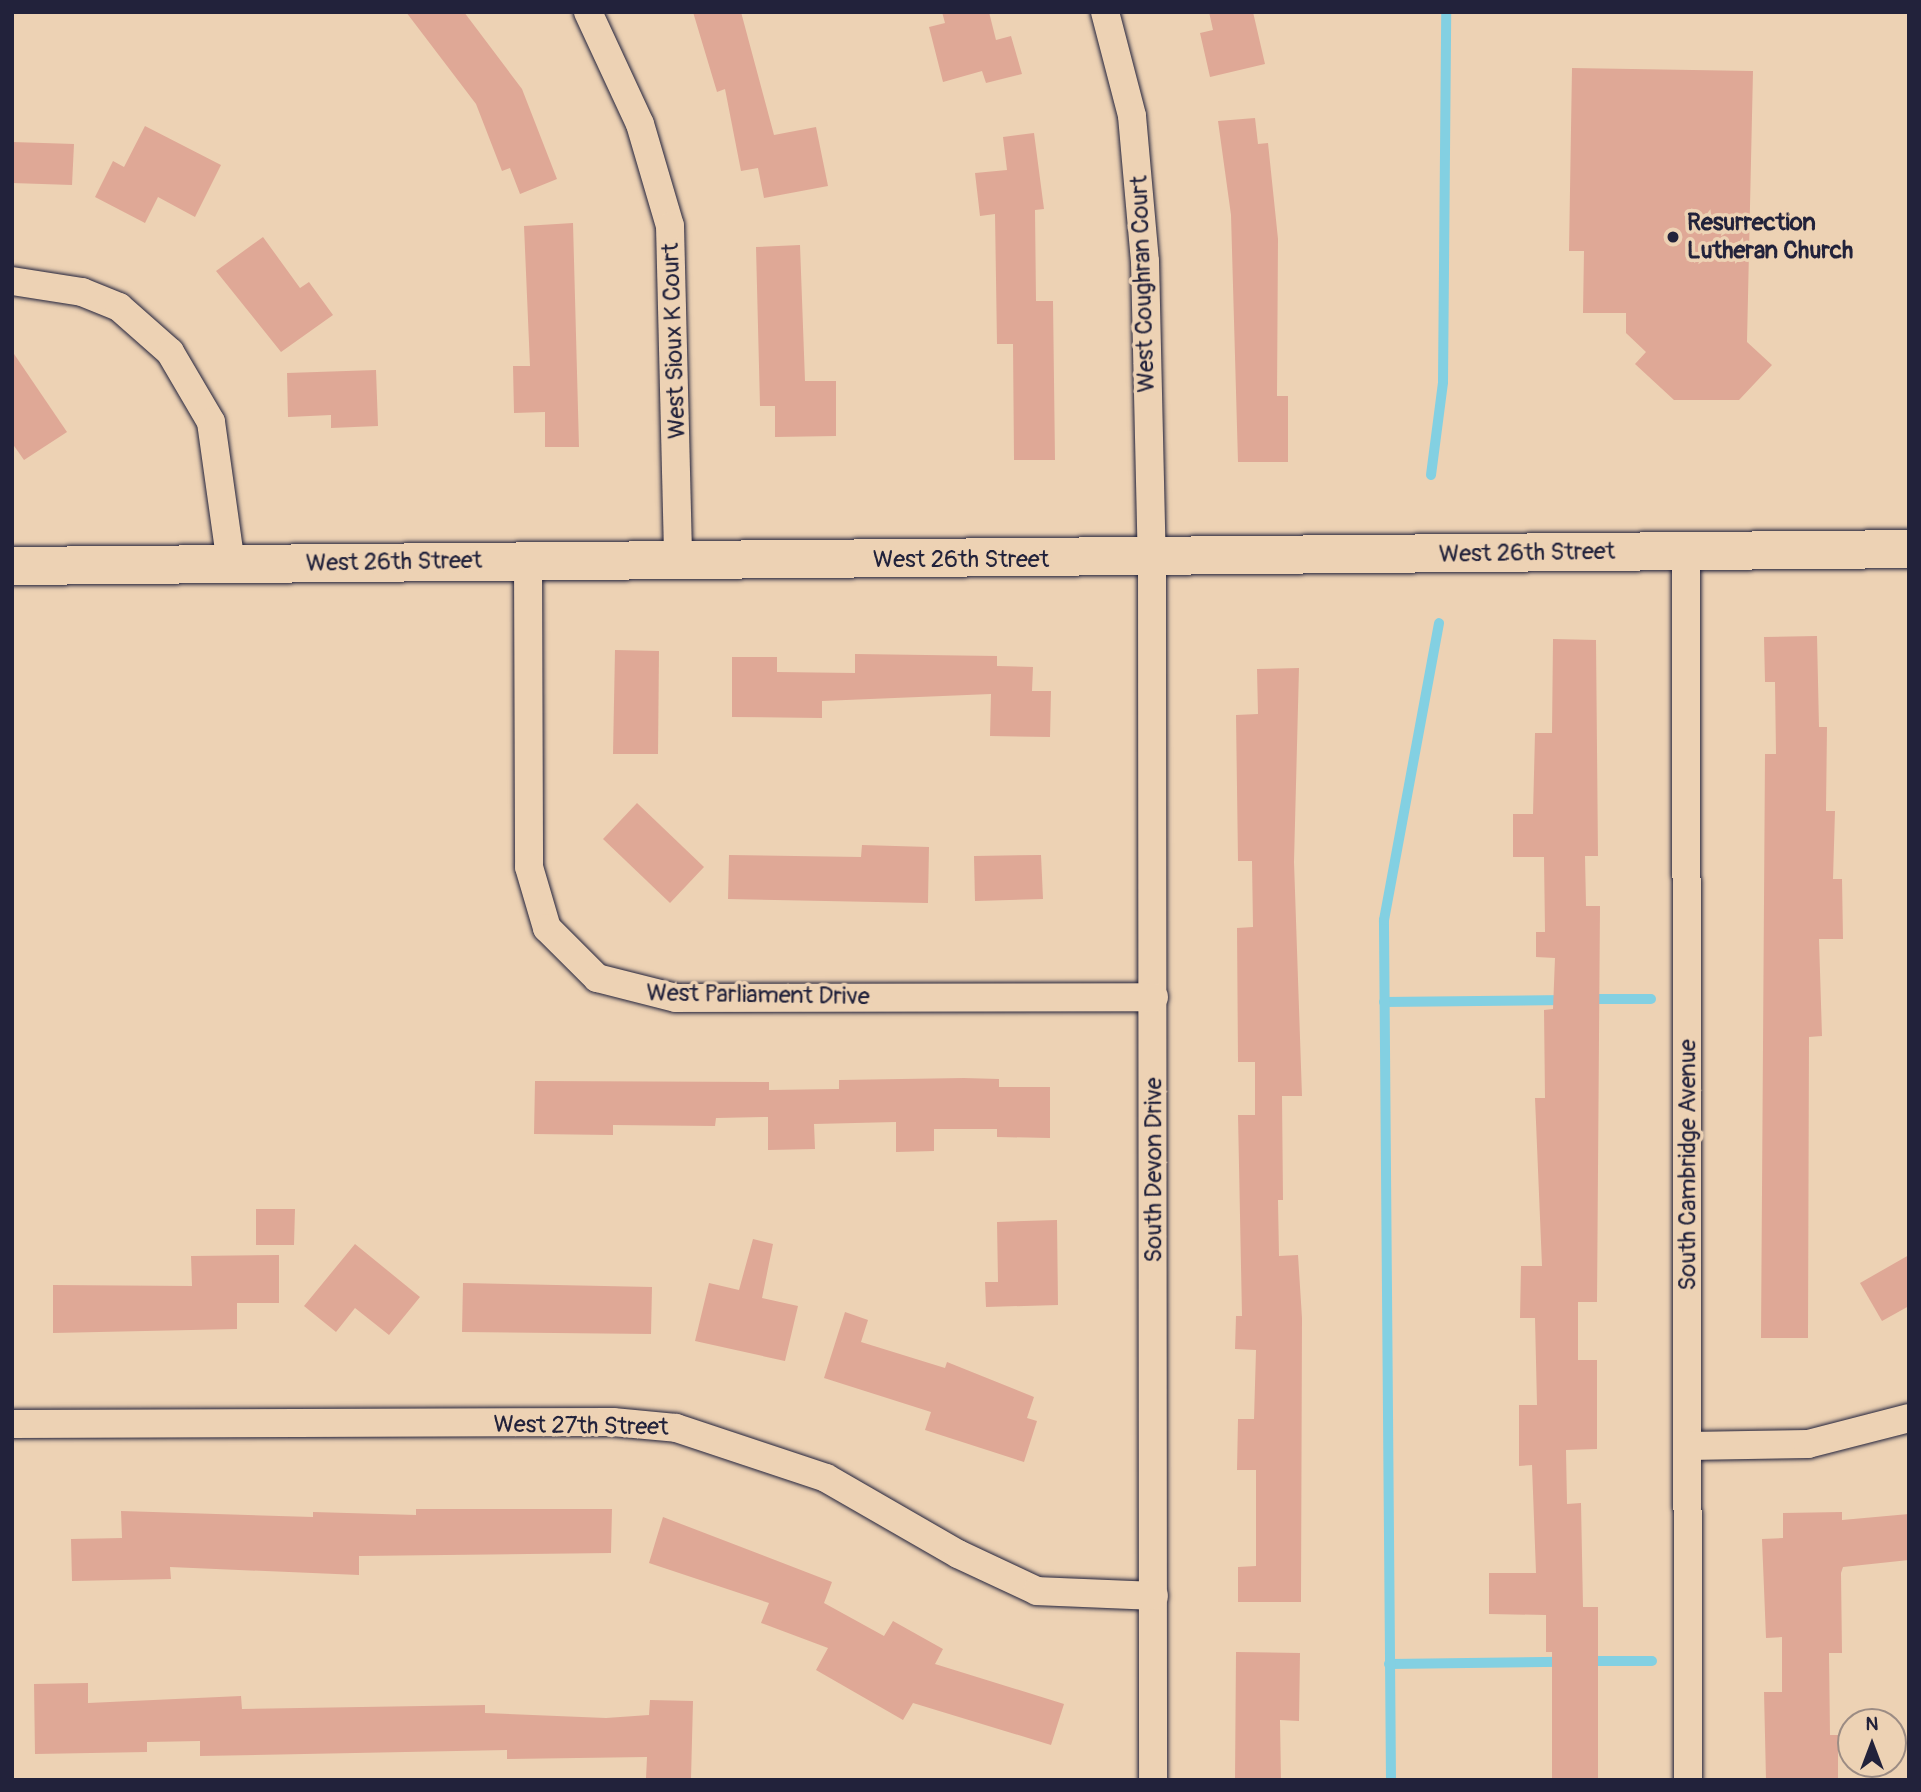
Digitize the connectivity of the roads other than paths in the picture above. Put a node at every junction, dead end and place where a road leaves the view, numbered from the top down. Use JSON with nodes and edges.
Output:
{"nodes":[{"id":1,"x":588,"y":12,"type":"edge"},
{"id":2,"x":1105,"y":12,"type":"edge"},
{"id":3,"x":12,"y":281,"type":"edge"},
{"id":4,"x":1909,"y":549,"type":"edge"},
{"id":5,"x":1686,"y":550,"type":"junction"},
{"id":6,"x":528,"y":560,"type":"junction"},
{"id":7,"x":678,"y":560,"type":"junction"},
{"id":8,"x":1152,"y":560,"type":"junction"},
{"id":9,"x":231,"y":565,"type":"junction"},
{"id":10,"x":12,"y":566,"type":"edge"},
{"id":11,"x":1154,"y":997,"type":"junction"},
{"id":12,"x":1909,"y":1418,"type":"edge"},
{"id":13,"x":12,"y":1424,"type":"edge"},
{"id":14,"x":1688,"y":1446,"type":"junction"},
{"id":15,"x":1154,"y":1596,"type":"junction"},
{"id":16,"x":1153,"y":1780,"type":"edge"},
{"id":17,"x":1688,"y":1780,"type":"edge"}],
"edges":[{"from":1,"to":7,"type":"street","name":"West Sioux K Court"},
{"from":2,"to":8,"type":"street","name":"West Coughran Court"},
{"from":3,"to":9,"type":"street"},
{"from":4,"to":5,"type":"main road","name":"West 26th Street"},
{"from":5,"to":8,"type":"main road","name":"West 26th Street"},
{"from":5,"to":14,"type":"street","name":"South Cambridge Avenue"},
{"from":6,"to":7,"type":"main road","name":"West 26th Street"},
{"from":6,"to":9,"type":"main road","name":"West 26th Street"},
{"from":6,"to":11,"type":"street","name":"West Parliament Drive"},
{"from":7,"to":8,"type":"main road","name":"West 26th Street"},
{"from":8,"to":11,"type":"street","name":"South Devon Drive"},
{"from":9,"to":10,"type":"main road","name":"West 26th Street"},
{"from":11,"to":15,"type":"street","name":"South Devon Drive"},
{"from":12,"to":14,"type":"street"},
{"from":13,"to":15,"type":"street","name":"West 27th Street"},
{"from":14,"to":17,"type":"street","name":"South Cambridge Avenue"},
{"from":15,"to":16,"type":"street","name":"South Devon Drive"}]}
